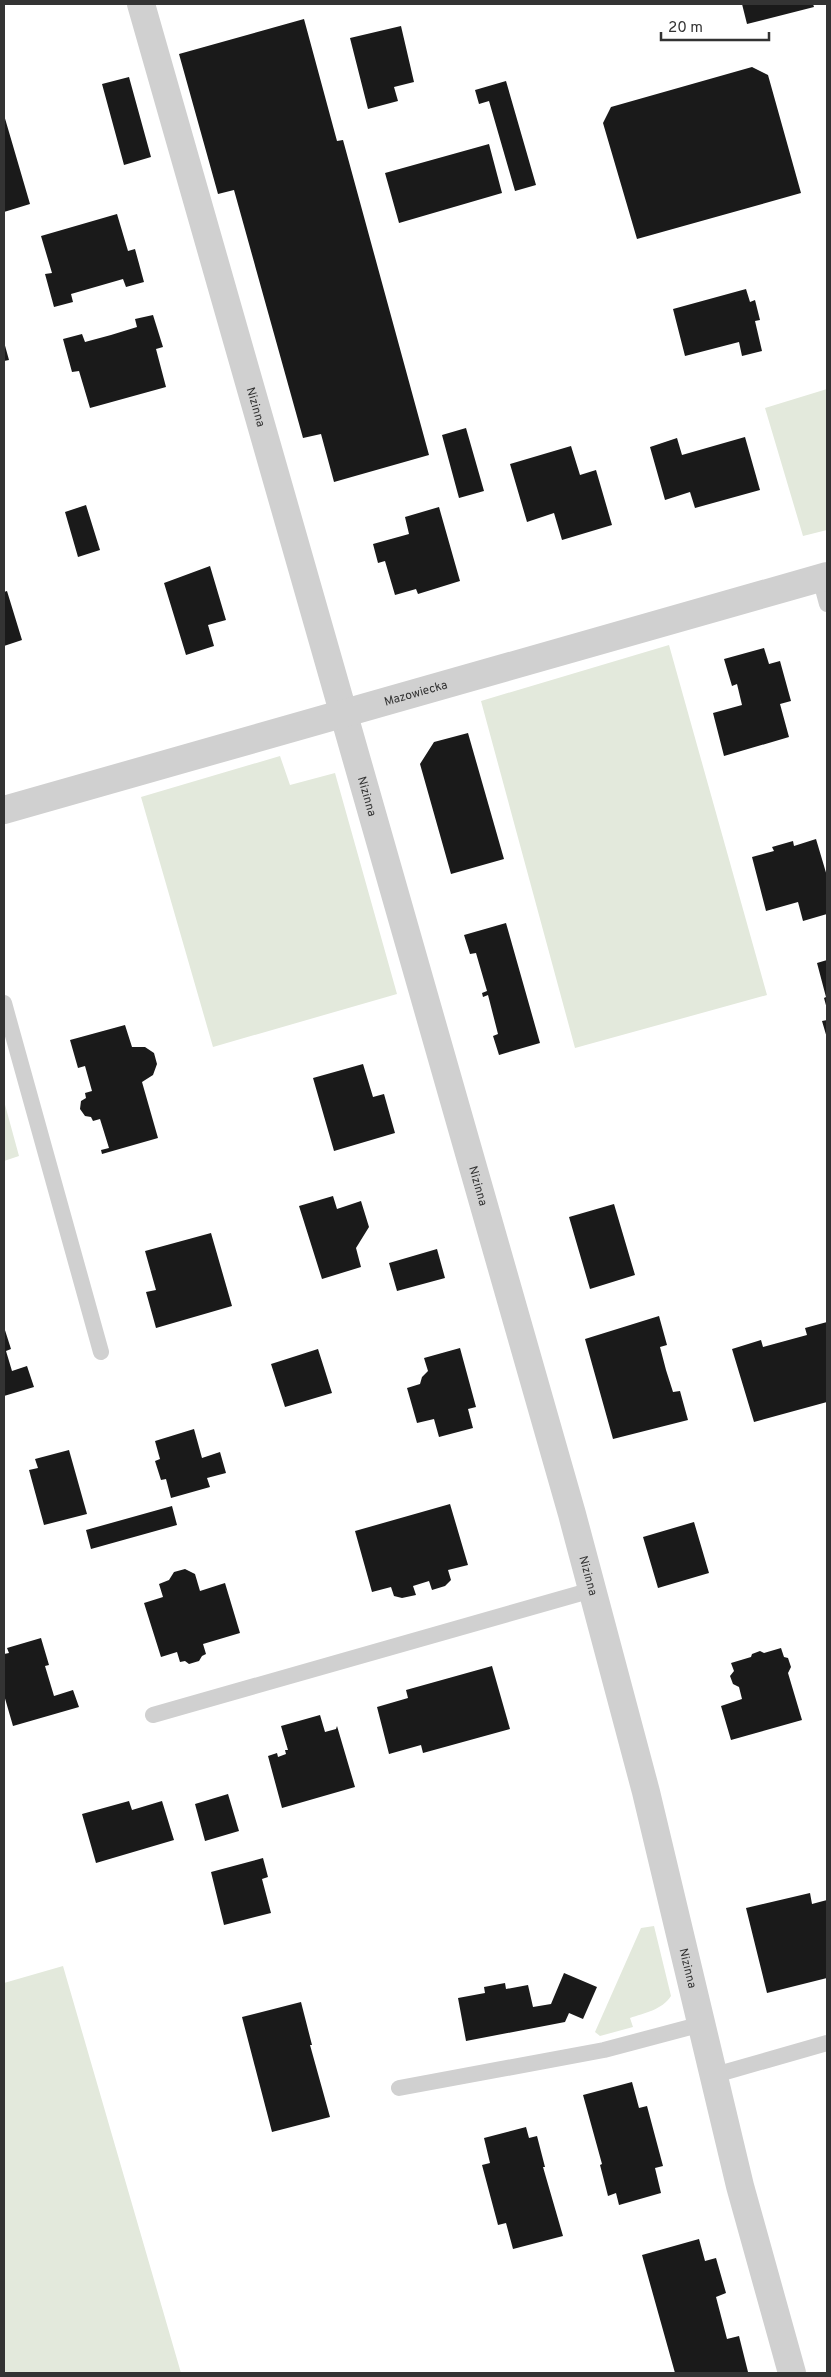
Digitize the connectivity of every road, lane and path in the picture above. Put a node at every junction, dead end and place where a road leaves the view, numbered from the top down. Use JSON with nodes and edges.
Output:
{"nodes":[{"id":1,"x":141,"y":4,"type":"edge"},
{"id":2,"x":824,"y":576,"type":"edge"},
{"id":3,"x":827,"y":604,"type":"edge"},
{"id":4,"x":343,"y":715,"type":"junction"},
{"id":5,"x":4,"y":810,"type":"edge"},
{"id":6,"x":4,"y":1003,"type":"edge"},
{"id":7,"x":101,"y":1352,"type":"dead end"},
{"id":8,"x":592,"y":1590,"type":"junction"},
{"id":9,"x":153,"y":1715,"type":"dead end"},
{"id":10,"x":702,"y":2024,"type":"junction"},
{"id":11,"x":827,"y":2043,"type":"edge"},
{"id":12,"x":715,"y":2075,"type":"junction"},
{"id":13,"x":399,"y":2088,"type":"dead end"},
{"id":14,"x":792,"y":2373,"type":"edge"}],
"edges":[{"from":1,"to":4,"type":"street","name":"Nizinna"},
{"from":2,"to":3,"type":"lane"},
{"from":2,"to":4,"type":"street","name":"Mazowiecka"},
{"from":4,"to":5,"type":"street","name":"Mazowiecka"},
{"from":4,"to":8,"type":"street","name":"Nizinna"},
{"from":6,"to":7,"type":"lane"},
{"from":8,"to":9,"type":"lane"},
{"from":8,"to":10,"type":"street","name":"Nizinna"},
{"from":10,"to":12,"type":"street","name":"Nizinna"},
{"from":10,"to":13,"type":"lane"},
{"from":11,"to":12,"type":"lane"},
{"from":12,"to":14,"type":"street","name":"Nizinna"}]}
